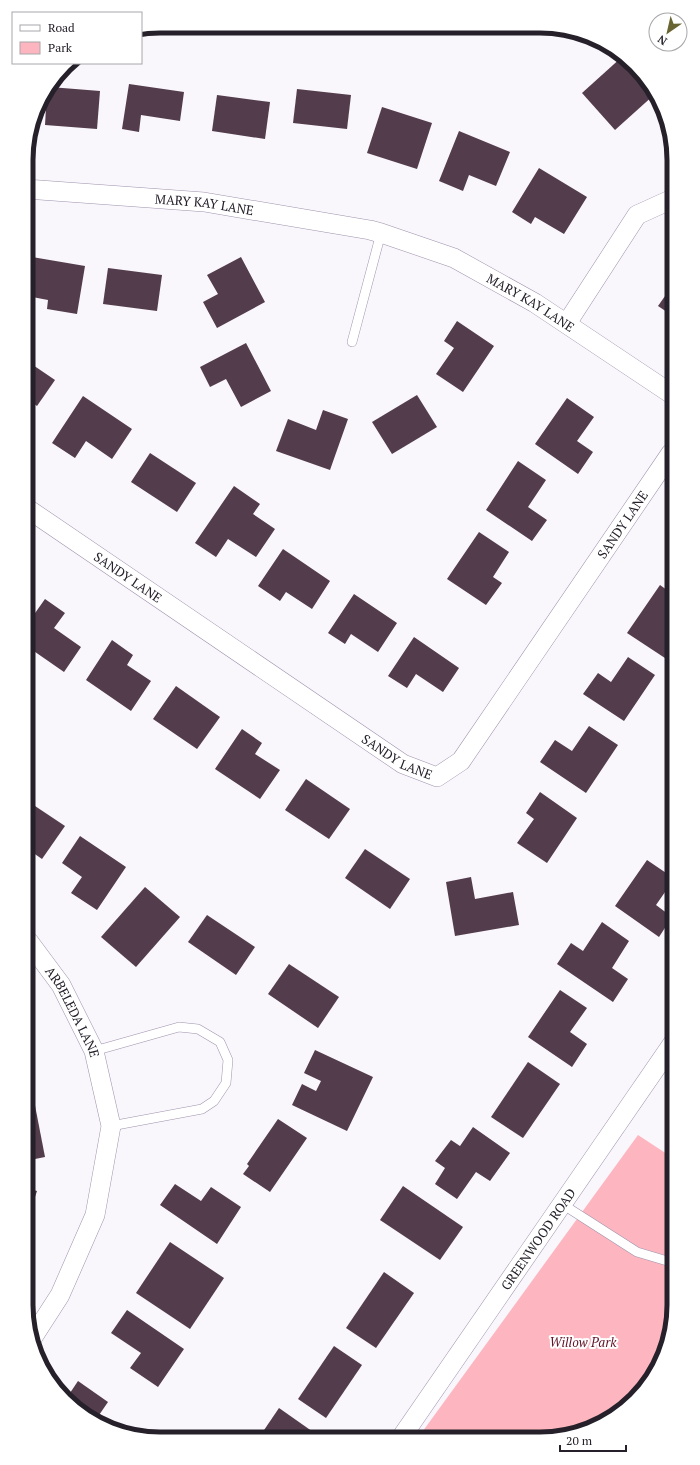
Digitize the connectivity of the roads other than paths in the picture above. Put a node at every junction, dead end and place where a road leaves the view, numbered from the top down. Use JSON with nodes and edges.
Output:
{"nodes":[{"id":1,"x":33,"y":190,"type":"edge"},
{"id":2,"x":667,"y":201,"type":"edge"},
{"id":3,"x":381,"y":234,"type":"junction"},
{"id":4,"x":567,"y":323,"type":"junction"},
{"id":5,"x":352,"y":342,"type":"dead end"},
{"id":6,"x":667,"y":391,"type":"edge"},
{"id":7,"x":667,"y":460,"type":"edge"},
{"id":8,"x":33,"y":512,"type":"edge"},
{"id":9,"x":33,"y":947,"type":"edge"},
{"id":10,"x":94,"y":1051,"type":"junction"},
{"id":11,"x":667,"y":1052,"type":"edge"},
{"id":12,"x":111,"y":1126,"type":"junction"},
{"id":13,"x":562,"y":1204,"type":"junction"},
{"id":14,"x":667,"y":1261,"type":"edge"},
{"id":15,"x":36,"y":1332,"type":"edge"},
{"id":16,"x":405,"y":1432,"type":"edge"}],
"edges":[{"from":1,"to":3,"type":"street","name":"MARY KAY LANE"},
{"from":2,"to":4,"type":"street"},
{"from":3,"to":4,"type":"street","name":"MARY KAY LANE"},
{"from":3,"to":5,"type":"lane"},
{"from":4,"to":6,"type":"street","name":"MARY KAY LANE"},
{"from":7,"to":8,"type":"street","name":"SANDY LANE"},
{"from":9,"to":10,"type":"street","name":"ARBELEDA LANE"},
{"from":10,"to":12,"type":"street","name":"ARBELEDA LANE"},
{"from":10,"to":12,"type":"lane"},
{"from":11,"to":13,"type":"street","name":"GREENWOOD ROAD"},
{"from":12,"to":15,"type":"street"},
{"from":13,"to":14,"type":"lane"},
{"from":13,"to":16,"type":"street","name":"GREENWOOD ROAD"}]}
